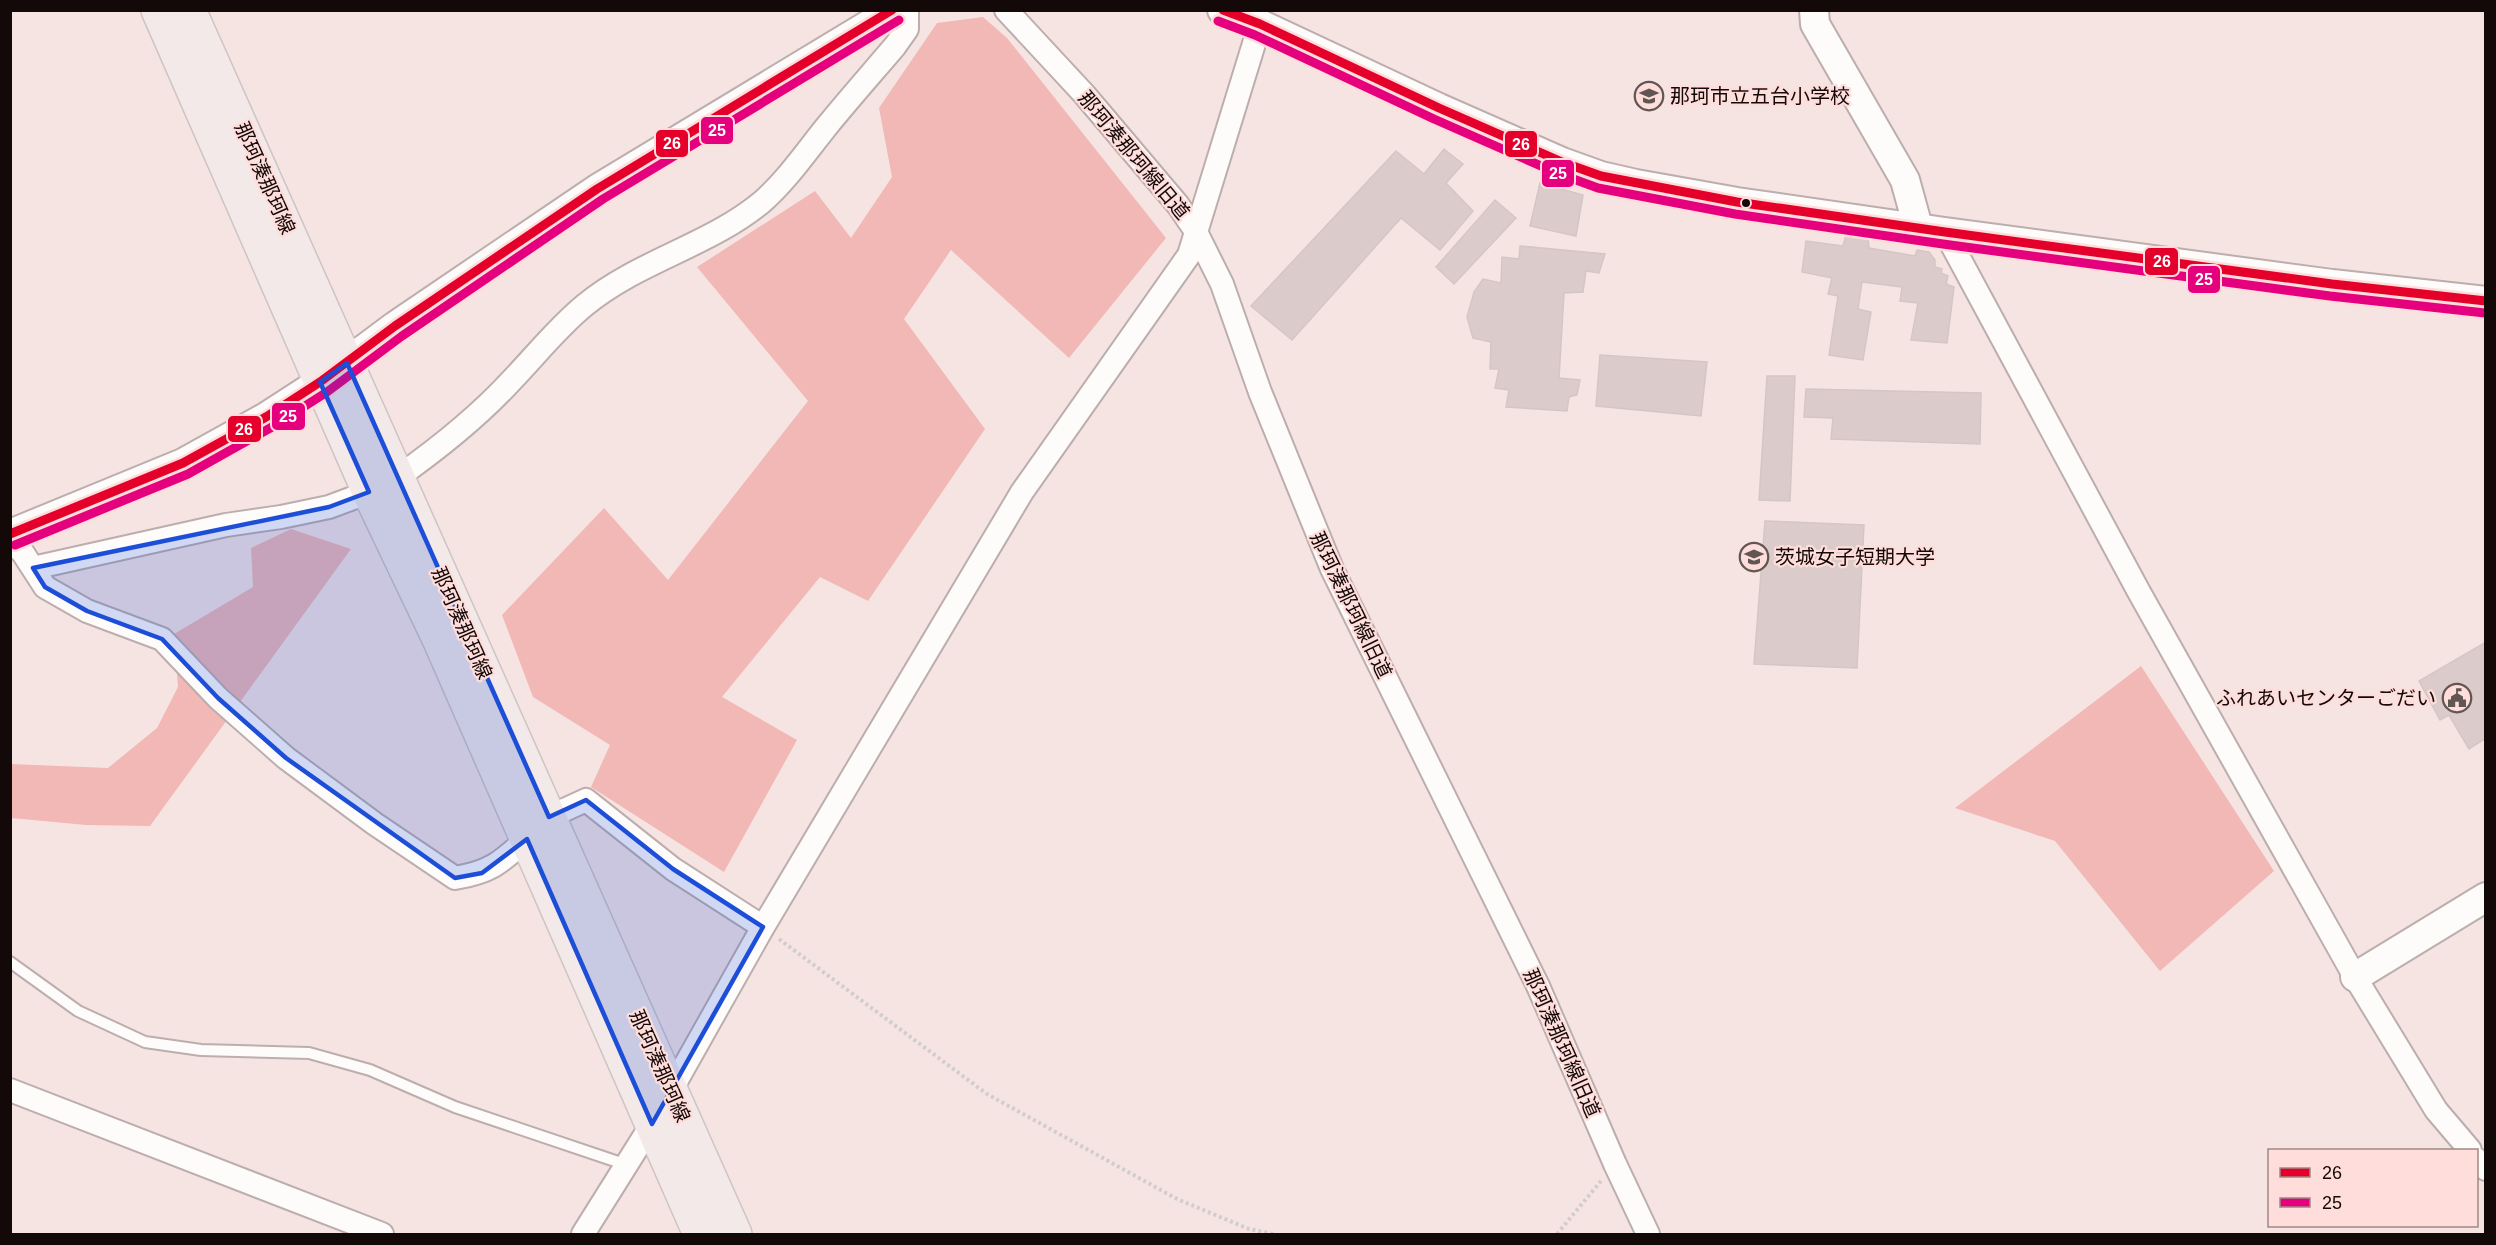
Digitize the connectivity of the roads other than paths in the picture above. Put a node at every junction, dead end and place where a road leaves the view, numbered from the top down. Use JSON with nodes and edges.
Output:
{"nodes":[{"id":1,"x":158,"y":10,"type":"edge"},
{"id":2,"x":189,"y":10,"type":"edge"},
{"id":3,"x":893,"y":10,"type":"edge"},
{"id":4,"x":907,"y":10,"type":"edge"},
{"id":5,"x":1006,"y":10,"type":"edge"},
{"id":6,"x":1222,"y":10,"type":"edge"},
{"id":7,"x":1814,"y":10,"type":"edge"},
{"id":8,"x":1260,"y":24,"type":"junction"},
{"id":9,"x":1932,"y":229,"type":"junction"},
{"id":10,"x":1195,"y":230,"type":"junction"},
{"id":11,"x":2486,"y":301,"type":"edge"},
{"id":12,"x":346,"y":363,"type":"junction"},
{"id":13,"x":320,"y":382,"type":"junction"},
{"id":14,"x":398,"y":477,"type":"junction"},
{"id":15,"x":369,"y":492,"type":"junction"},
{"id":16,"x":10,"y":534,"type":"edge"},
{"id":17,"x":10,"y":540,"type":"edge"},
{"id":18,"x":33,"y":568,"type":"junction"},
{"id":19,"x":538,"y":828,"type":"junction"},
{"id":20,"x":2486,"y":897,"type":"edge"},
{"id":21,"x":764,"y":927,"type":"junction"},
{"id":22,"x":10,"y":962,"type":"edge"},
{"id":23,"x":2355,"y":977,"type":"junction"},
{"id":24,"x":670,"y":1089,"type":"junction"},
{"id":25,"x":10,"y":1090,"type":"edge"},
{"id":26,"x":652,"y":1124,"type":"junction"},
{"id":27,"x":2469,"y":1149,"type":"edge"},
{"id":28,"x":627,"y":1165,"type":"junction"},
{"id":29,"x":382,"y":1234,"type":"edge"},
{"id":30,"x":584,"y":1234,"type":"edge"},
{"id":31,"x":700,"y":1234,"type":"edge"},
{"id":32,"x":735,"y":1234,"type":"edge"},
{"id":33,"x":1648,"y":1234,"type":"edge"}],
"edges":[{"from":1,"to":13,"type":"main road","name":"那珂湊那珂線"},
{"from":2,"to":12,"type":"main road","name":"那珂湊那珂線"},
{"from":3,"to":12,"type":"street"},
{"from":4,"to":14,"type":"street"},
{"from":5,"to":10,"type":"street","name":"那珂湊那珂線旧道"},
{"from":6,"to":8,"type":"street"},
{"from":7,"to":9,"type":"street"},
{"from":8,"to":9,"type":"street"},
{"from":8,"to":10,"type":"street"},
{"from":9,"to":11,"type":"street"},
{"from":9,"to":23,"type":"street"},
{"from":10,"to":21,"type":"street"},
{"from":10,"to":33,"type":"street","name":"那珂湊那珂線旧道"},
{"from":12,"to":13,"type":"street"},
{"from":12,"to":14,"type":"main road","name":"那珂湊那珂線"},
{"from":13,"to":15,"type":"main road","name":"那珂湊那珂線"},
{"from":13,"to":16,"type":"street"},
{"from":14,"to":19,"type":"main road","name":"那珂湊那珂線"},
{"from":15,"to":18,"type":"street"},
{"from":15,"to":19,"type":"main road","name":"那珂湊那珂線"},
{"from":17,"to":18,"type":"street"},
{"from":18,"to":19,"type":"street"},
{"from":19,"to":21,"type":"street"},
{"from":19,"to":24,"type":"main road","name":"那珂湊那珂線"},
{"from":19,"to":26,"type":"main road","name":"那珂湊那珂線"},
{"from":20,"to":23,"type":"street"},
{"from":21,"to":24,"type":"street"},
{"from":22,"to":28,"type":"lane"},
{"from":23,"to":27,"type":"street"},
{"from":24,"to":26,"type":"street"},
{"from":24,"to":32,"type":"main road","name":"那珂湊那珂線"},
{"from":25,"to":29,"type":"street"},
{"from":26,"to":28,"type":"street"},
{"from":26,"to":31,"type":"main road","name":"那珂湊那珂線"},
{"from":28,"to":30,"type":"street"}]}
